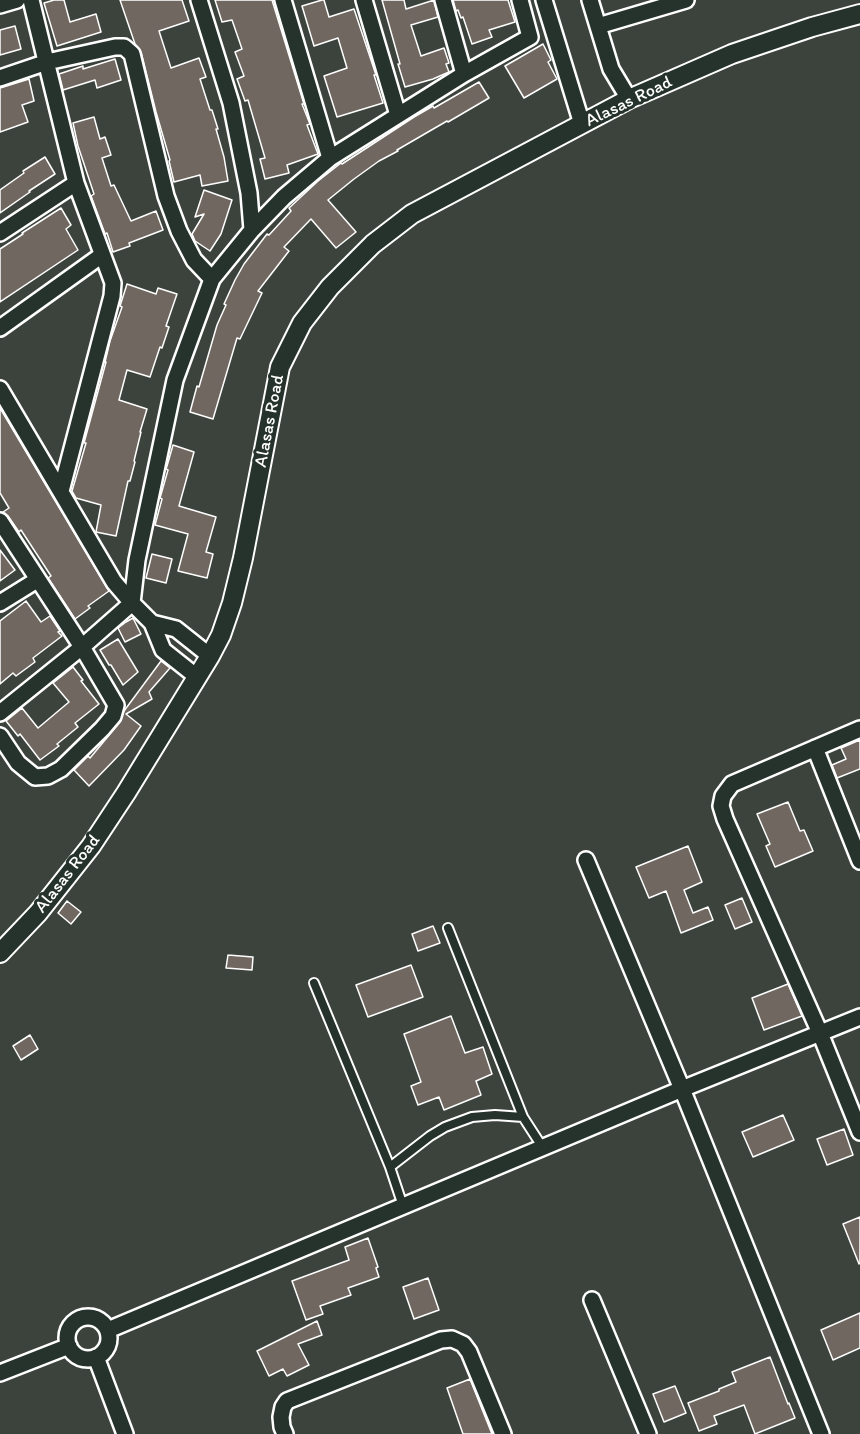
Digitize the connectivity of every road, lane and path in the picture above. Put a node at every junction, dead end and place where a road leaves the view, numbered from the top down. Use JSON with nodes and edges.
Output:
{"nodes":[{"id":1,"x":17,"y":0,"type":"edge"},
{"id":2,"x":31,"y":0,"type":"edge"},
{"id":3,"x":199,"y":0,"type":"edge"},
{"id":4,"x":283,"y":0,"type":"edge"},
{"id":5,"x":364,"y":0,"type":"edge"},
{"id":6,"x":442,"y":0,"type":"edge"},
{"id":7,"x":520,"y":0,"type":"edge"},
{"id":8,"x":544,"y":0,"type":"edge"},
{"id":9,"x":590,"y":0,"type":"edge"},
{"id":10,"x":686,"y":0,"type":"edge"},
{"id":11,"x":0,"y":6,"type":"edge"},
{"id":12,"x":860,"y":14,"type":"edge"},
{"id":13,"x":597,"y":26,"type":"junction"},
{"id":14,"x":47,"y":63,"type":"junction"},
{"id":15,"x":464,"y":74,"type":"junction"},
{"id":16,"x":0,"y":78,"type":"edge"},
{"id":17,"x":629,"y":99,"type":"junction"},
{"id":18,"x":398,"y":115,"type":"junction"},
{"id":19,"x":582,"y":124,"type":"junction"},
{"id":20,"x":330,"y":158,"type":"junction"},
{"id":21,"x":76,"y":183,"type":"junction"},
{"id":22,"x":252,"y":230,"type":"junction"},
{"id":23,"x":0,"y":233,"type":"edge"},
{"id":24,"x":102,"y":255,"type":"junction"},
{"id":25,"x":212,"y":279,"type":"junction"},
{"id":26,"x":0,"y":328,"type":"edge"},
{"id":27,"x":0,"y":389,"type":"edge"},
{"id":28,"x":61,"y":490,"type":"junction"},
{"id":29,"x":0,"y":521,"type":"edge"},
{"id":30,"x":38,"y":580,"type":"junction"},
{"id":31,"x":0,"y":603,"type":"edge"},
{"id":32,"x":132,"y":603,"type":"junction"},
{"id":33,"x":152,"y":624,"type":"junction"},
{"id":34,"x":82,"y":647,"type":"junction"},
{"id":35,"x":210,"y":656,"type":"junction"},
{"id":36,"x":197,"y":677,"type":"junction"},
{"id":37,"x":0,"y":713,"type":"edge"},
{"id":38,"x":860,"y":729,"type":"edge"},
{"id":39,"x":0,"y":736,"type":"edge"},
{"id":40,"x":815,"y":748,"type":"junction"},
{"id":41,"x":586,"y":860,"type":"dead end"},
{"id":42,"x":860,"y":861,"type":"edge"},
{"id":43,"x":448,"y":928,"type":"dead end"},
{"id":44,"x":0,"y":953,"type":"edge"},
{"id":45,"x":314,"y":983,"type":"dead end"},
{"id":46,"x":860,"y":1017,"type":"edge"},
{"id":47,"x":820,"y":1033,"type":"junction"},
{"id":48,"x":682,"y":1089,"type":"junction"},
{"id":49,"x":523,"y":1117,"type":"junction"},
{"id":50,"x":860,"y":1132,"type":"edge"},
{"id":51,"x":543,"y":1148,"type":"junction"},
{"id":52,"x":390,"y":1167,"type":"junction"},
{"id":53,"x":403,"y":1206,"type":"junction"},
{"id":54,"x":592,"y":1300,"type":"dead end"},
{"id":55,"x":108,"y":1330,"type":"junction"},
{"id":56,"x":69,"y":1346,"type":"junction"},
{"id":57,"x":96,"y":1357,"type":"junction"},
{"id":58,"x":0,"y":1373,"type":"edge"},
{"id":59,"x":125,"y":1434,"type":"edge"},
{"id":60,"x":285,"y":1434,"type":"edge"},
{"id":61,"x":503,"y":1434,"type":"edge"},
{"id":62,"x":648,"y":1434,"type":"edge"},
{"id":63,"x":821,"y":1434,"type":"edge"}],
"edges":[{"from":1,"to":11,"type":"street"},
{"from":2,"to":14,"type":"street"},
{"from":3,"to":22,"type":"street"},
{"from":4,"to":20,"type":"street"},
{"from":5,"to":18,"type":"street"},
{"from":6,"to":15,"type":"street"},
{"from":7,"to":15,"type":"street"},
{"from":8,"to":19,"type":"street"},
{"from":9,"to":13,"type":"street"},
{"from":10,"to":13,"type":"street"},
{"from":12,"to":17,"type":"street","name":"Alasas Road"},
{"from":13,"to":17,"type":"street"},
{"from":14,"to":16,"type":"street"},
{"from":14,"to":21,"type":"street"},
{"from":14,"to":25,"type":"street"},
{"from":15,"to":18,"type":"street"},
{"from":17,"to":19,"type":"street","name":"Alasas Road"},
{"from":18,"to":20,"type":"street"},
{"from":19,"to":35,"type":"street","name":"Alasas Road"},
{"from":20,"to":22,"type":"street"},
{"from":21,"to":23,"type":"street"},
{"from":21,"to":24,"type":"street"},
{"from":22,"to":25,"type":"street"},
{"from":24,"to":26,"type":"street"},
{"from":24,"to":28,"type":"street"},
{"from":25,"to":32,"type":"street"},
{"from":27,"to":28,"type":"street"},
{"from":28,"to":32,"type":"street"},
{"from":29,"to":30,"type":"street"},
{"from":30,"to":31,"type":"street"},
{"from":30,"to":34,"type":"street"},
{"from":32,"to":33,"type":"street"},
{"from":32,"to":34,"type":"street"},
{"from":33,"to":35,"type":"street"},
{"from":33,"to":36,"type":"street"},
{"from":34,"to":37,"type":"street"},
{"from":34,"to":39,"type":"street"},
{"from":35,"to":36,"type":"street","name":"Alasas Road"},
{"from":36,"to":44,"type":"street","name":"Alasas Road"},
{"from":38,"to":40,"type":"street"},
{"from":40,"to":42,"type":"street"},
{"from":40,"to":47,"type":"street"},
{"from":41,"to":48,"type":"street"},
{"from":43,"to":49,"type":"lane"},
{"from":45,"to":52,"type":"lane"},
{"from":46,"to":47,"type":"street"},
{"from":47,"to":48,"type":"street"},
{"from":47,"to":50,"type":"street"},
{"from":48,"to":51,"type":"street"},
{"from":48,"to":63,"type":"street"},
{"from":49,"to":51,"type":"lane"},
{"from":49,"to":52,"type":"lane"},
{"from":51,"to":53,"type":"street"},
{"from":52,"to":53,"type":"lane"},
{"from":53,"to":55,"type":"street"},
{"from":54,"to":62,"type":"street"},
{"from":55,"to":56,"type":"street"},
{"from":55,"to":57,"type":"street"},
{"from":56,"to":57,"type":"street"},
{"from":56,"to":58,"type":"street"},
{"from":57,"to":59,"type":"street"},
{"from":60,"to":61,"type":"street"}]}
